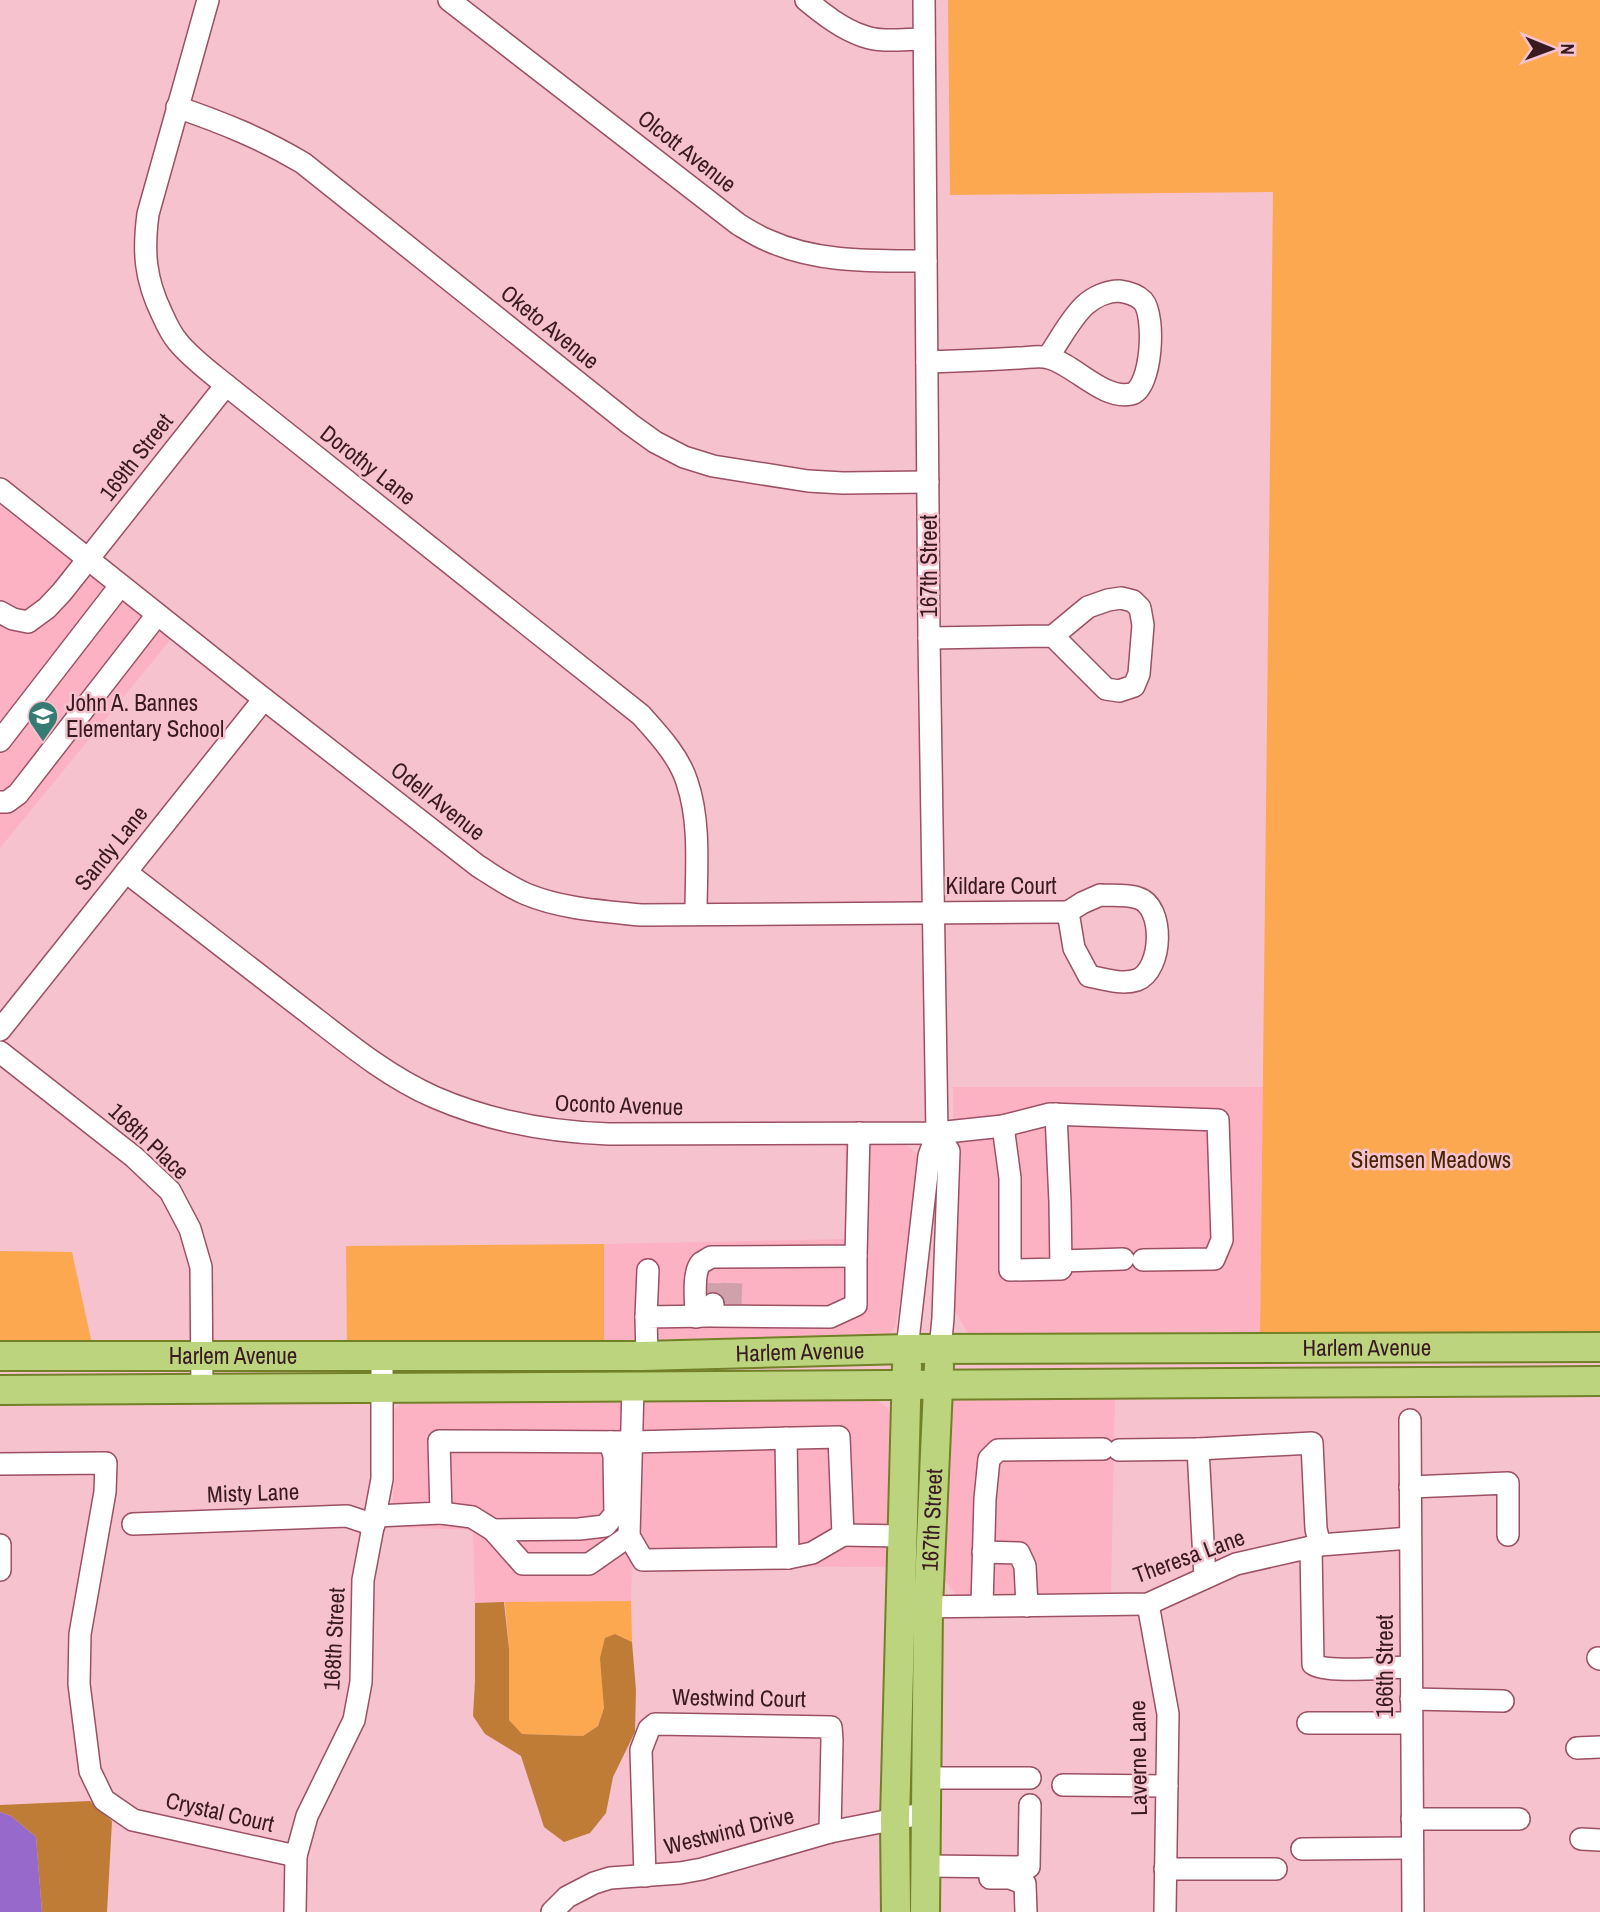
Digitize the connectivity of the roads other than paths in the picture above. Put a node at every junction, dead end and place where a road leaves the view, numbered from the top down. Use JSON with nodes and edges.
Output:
{"nodes":[{"id":1,"x":208,"y":0,"type":"edge"},
{"id":2,"x":449,"y":0,"type":"edge"},
{"id":3,"x":806,"y":0,"type":"edge"},
{"id":4,"x":924,"y":0,"type":"edge"},
{"id":5,"x":924,"y":39,"type":"junction"},
{"id":6,"x":177,"y":107,"type":"junction"},
{"id":7,"x":926,"y":261,"type":"junction"},
{"id":8,"x":1048,"y":357,"type":"junction"},
{"id":9,"x":927,"y":362,"type":"junction"},
{"id":10,"x":226,"y":386,"type":"junction"},
{"id":11,"x":928,"y":482,"type":"junction"},
{"id":12,"x":0,"y":489,"type":"edge"},
{"id":13,"x":88,"y":560,"type":"junction"},
{"id":14,"x":120,"y":586,"type":"junction"},
{"id":15,"x":0,"y":612,"type":"edge"},
{"id":16,"x":158,"y":615,"type":"junction"},
{"id":17,"x":1054,"y":636,"type":"junction"},
{"id":18,"x":929,"y":638,"type":"junction"},
{"id":19,"x":264,"y":699,"type":"junction"},
{"id":20,"x":0,"y":741,"type":"edge"},
{"id":21,"x":0,"y":802,"type":"edge"},
{"id":22,"x":127,"y":872,"type":"junction"},
{"id":23,"x":934,"y":912,"type":"junction"},
{"id":24,"x":1068,"y":912,"type":"junction"},
{"id":25,"x":696,"y":914,"type":"junction"},
{"id":26,"x":0,"y":1030,"type":"edge"},
{"id":27,"x":0,"y":1052,"type":"edge"},
{"id":28,"x":1056,"y":1114,"type":"junction"},
{"id":29,"x":1003,"y":1126,"type":"junction"},
{"id":30,"x":859,"y":1133,"type":"junction"},
{"id":31,"x":937,"y":1133,"type":"junction"},
{"id":32,"x":850,"y":1256,"type":"junction"},
{"id":33,"x":1061,"y":1261,"type":"junction"},
{"id":34,"x":648,"y":1270,"type":"dead end"},
{"id":35,"x":724,"y":1311,"type":"junction"},
{"id":36,"x":646,"y":1317,"type":"junction"},
{"id":37,"x":1600,"y":1347,"type":"edge"},
{"id":38,"x":907,"y":1349,"type":"junction"},
{"id":39,"x":940,"y":1350,"type":"junction"},
{"id":40,"x":0,"y":1356,"type":"edge"},
{"id":41,"x":202,"y":1356,"type":"junction"},
{"id":42,"x":647,"y":1356,"type":"junction"},
{"id":43,"x":382,"y":1357,"type":"junction"},
{"id":44,"x":1600,"y":1381,"type":"edge"},
{"id":45,"x":906,"y":1385,"type":"junction"},
{"id":46,"x":938,"y":1385,"type":"junction"},
{"id":47,"x":634,"y":1387,"type":"junction"},
{"id":48,"x":383,"y":1389,"type":"junction"},
{"id":49,"x":0,"y":1390,"type":"edge"},
{"id":50,"x":202,"y":1390,"type":"junction"},
{"id":51,"x":1410,"y":1420,"type":"dead end"},
{"id":52,"x":786,"y":1438,"type":"junction"},
{"id":53,"x":610,"y":1442,"type":"junction"},
{"id":54,"x":632,"y":1442,"type":"junction"},
{"id":55,"x":1198,"y":1449,"type":"junction"},
{"id":56,"x":0,"y":1464,"type":"edge"},
{"id":57,"x":1410,"y":1487,"type":"junction"},
{"id":58,"x":441,"y":1513,"type":"junction"},
{"id":59,"x":375,"y":1520,"type":"junction"},
{"id":60,"x":133,"y":1524,"type":"dead end"},
{"id":61,"x":493,"y":1530,"type":"junction"},
{"id":62,"x":843,"y":1535,"type":"junction"},
{"id":63,"x":1508,"y":1535,"type":"dead end"},
{"id":64,"x":629,"y":1536,"type":"junction"},
{"id":65,"x":902,"y":1536,"type":"junction"},
{"id":66,"x":1410,"y":1538,"type":"junction"},
{"id":67,"x":0,"y":1545,"type":"edge"},
{"id":68,"x":1315,"y":1546,"type":"junction"},
{"id":69,"x":983,"y":1552,"type":"junction"},
{"id":70,"x":788,"y":1558,"type":"junction"},
{"id":71,"x":0,"y":1570,"type":"edge"},
{"id":72,"x":1205,"y":1578,"type":"junction"},
{"id":73,"x":1148,"y":1604,"type":"junction"},
{"id":74,"x":982,"y":1606,"type":"junction"},
{"id":75,"x":1027,"y":1606,"type":"junction"},
{"id":76,"x":914,"y":1607,"type":"junction"},
{"id":77,"x":1411,"y":1667,"type":"junction"},
{"id":78,"x":1411,"y":1699,"type":"junction"},
{"id":79,"x":1503,"y":1701,"type":"dead end"},
{"id":80,"x":1308,"y":1723,"type":"dead end"},
{"id":81,"x":1411,"y":1723,"type":"junction"},
{"id":82,"x":1600,"y":1747,"type":"edge"},
{"id":83,"x":1577,"y":1748,"type":"dead end"},
{"id":84,"x":927,"y":1778,"type":"junction"},
{"id":85,"x":1030,"y":1778,"type":"dead end"},
{"id":86,"x":1063,"y":1785,"type":"dead end"},
{"id":87,"x":1167,"y":1786,"type":"junction"},
{"id":88,"x":1030,"y":1805,"type":"dead end"},
{"id":89,"x":926,"y":1813,"type":"junction"},
{"id":90,"x":1412,"y":1819,"type":"junction"},
{"id":91,"x":1519,"y":1819,"type":"dead end"},
{"id":92,"x":895,"y":1820,"type":"junction"},
{"id":93,"x":830,"y":1832,"type":"junction"},
{"id":94,"x":1302,"y":1849,"type":"dead end"},
{"id":95,"x":1412,"y":1849,"type":"junction"},
{"id":96,"x":296,"y":1856,"type":"junction"},
{"id":97,"x":1166,"y":1868,"type":"junction"},
{"id":98,"x":1276,"y":1869,"type":"dead end"},
{"id":99,"x":925,"y":1872,"type":"junction"},
{"id":100,"x":645,"y":1876,"type":"junction"},
{"id":101,"x":295,"y":1912,"type":"edge"},
{"id":102,"x":552,"y":1912,"type":"edge"},
{"id":103,"x":896,"y":1912,"type":"edge"},
{"id":104,"x":925,"y":1912,"type":"edge"},
{"id":105,"x":1026,"y":1912,"type":"edge"},
{"id":106,"x":1165,"y":1912,"type":"edge"},
{"id":107,"x":1413,"y":1912,"type":"edge"}],
"edges":[{"from":1,"to":6,"type":"street","name":"Dorothy Lane"},
{"from":2,"to":7,"type":"street","name":"Olcott Avenue"},
{"from":3,"to":5,"type":"street"},
{"from":4,"to":5,"type":"street","name":"167th Street"},
{"from":5,"to":7,"type":"street","name":"167th Street"},
{"from":6,"to":10,"type":"street","name":"Dorothy Lane"},
{"from":6,"to":11,"type":"street","name":"Oketo Avenue"},
{"from":7,"to":9,"type":"street","name":"167th Street"},
{"from":8,"to":8,"type":"street"},
{"from":8,"to":9,"type":"street"},
{"from":9,"to":11,"type":"street","name":"167th Street"},
{"from":10,"to":13,"type":"street","name":"169th Street"},
{"from":10,"to":25,"type":"street","name":"Dorothy Lane"},
{"from":11,"to":18,"type":"street","name":"167th Street"},
{"from":12,"to":13,"type":"street","name":"Odell Avenue"},
{"from":13,"to":14,"type":"street","name":"Odell Avenue"},
{"from":13,"to":15,"type":"street","name":"169th Street"},
{"from":14,"to":16,"type":"street","name":"Odell Avenue"},
{"from":14,"to":20,"type":"street"},
{"from":16,"to":19,"type":"street","name":"Odell Avenue"},
{"from":16,"to":21,"type":"street"},
{"from":17,"to":17,"type":"street"},
{"from":17,"to":18,"type":"street"},
{"from":18,"to":23,"type":"street","name":"167th Street"},
{"from":19,"to":22,"type":"street","name":"Sandy Lane"},
{"from":19,"to":25,"type":"street","name":"Odell Avenue"},
{"from":22,"to":26,"type":"street","name":"Sandy Lane"},
{"from":22,"to":30,"type":"street","name":"Oconto Avenue"},
{"from":23,"to":24,"type":"street","name":"Kildare Court"},
{"from":23,"to":25,"type":"street","name":"Odell Avenue"},
{"from":23,"to":31,"type":"street","name":"167th Street"},
{"from":24,"to":24,"type":"street"},
{"from":27,"to":41,"type":"street","name":"168th Place"},
{"from":28,"to":29,"type":"street","name":"Oconto Avenue"},
{"from":28,"to":33,"type":"street"},
{"from":28,"to":33,"type":"street","name":"Oconto Avenue"},
{"from":29,"to":31,"type":"street","name":"Oconto Avenue"},
{"from":29,"to":33,"type":"street"},
{"from":30,"to":31,"type":"street","name":"Oconto Avenue"},
{"from":30,"to":32,"type":"street"},
{"from":31,"to":38,"type":"street","name":"167th Street"},
{"from":31,"to":39,"type":"street","name":"167th Street"},
{"from":32,"to":35,"type":"street"},
{"from":32,"to":35,"type":"street"},
{"from":34,"to":36,"type":"street"},
{"from":35,"to":36,"type":"street"},
{"from":36,"to":42,"type":"street"},
{"from":37,"to":39,"type":"main road","name":"Harlem Avenue"},
{"from":38,"to":39,"type":"main road","name":"Harlem Avenue"},
{"from":38,"to":42,"type":"main road","name":"Harlem Avenue"},
{"from":38,"to":45,"type":"main road","name":"167th Street"},
{"from":39,"to":46,"type":"main road","name":"167th Street"},
{"from":40,"to":41,"type":"main road","name":"Harlem Avenue"},
{"from":41,"to":43,"type":"main road","name":"Harlem Avenue"},
{"from":41,"to":50,"type":"street","name":"168th Place"},
{"from":42,"to":43,"type":"main road","name":"Harlem Avenue"},
{"from":43,"to":48,"type":"street","name":"168th Street"},
{"from":44,"to":46,"type":"main road","name":"Harlem Avenue"},
{"from":45,"to":46,"type":"main road","name":"Harlem Avenue"},
{"from":45,"to":47,"type":"main road","name":"Harlem Avenue"},
{"from":45,"to":65,"type":"main road","name":"167th Street"},
{"from":46,"to":76,"type":"main road","name":"167th Street"},
{"from":47,"to":48,"type":"main road","name":"Harlem Avenue"},
{"from":47,"to":54,"type":"street"},
{"from":48,"to":50,"type":"main road","name":"Harlem Avenue"},
{"from":48,"to":59,"type":"street","name":"168th Street"},
{"from":49,"to":50,"type":"main road","name":"Harlem Avenue"},
{"from":51,"to":57,"type":"street","name":"166th Street"},
{"from":52,"to":54,"type":"street"},
{"from":52,"to":62,"type":"street"},
{"from":52,"to":70,"type":"street"},
{"from":53,"to":54,"type":"street"},
{"from":53,"to":58,"type":"street"},
{"from":53,"to":61,"type":"street"},
{"from":54,"to":64,"type":"street"},
{"from":55,"to":68,"type":"street"},
{"from":55,"to":69,"type":"street"},
{"from":55,"to":72,"type":"street"},
{"from":56,"to":96,"type":"street","name":"Crystal Court"},
{"from":57,"to":63,"type":"street"},
{"from":57,"to":66,"type":"street","name":"166th Street"},
{"from":58,"to":59,"type":"street","name":"Misty Lane"},
{"from":58,"to":61,"type":"street","name":"Misty Lane"},
{"from":59,"to":60,"type":"street","name":"Misty Lane"},
{"from":59,"to":96,"type":"street","name":"168th Street"},
{"from":61,"to":64,"type":"street"},
{"from":62,"to":65,"type":"street"},
{"from":62,"to":70,"type":"street"},
{"from":64,"to":70,"type":"street"},
{"from":65,"to":76,"type":"main road","name":"167th Street"},
{"from":66,"to":68,"type":"street","name":"Theresa Lane"},
{"from":66,"to":77,"type":"street","name":"166th Street"},
{"from":67,"to":71,"type":"street"},
{"from":68,"to":72,"type":"street","name":"Theresa Lane"},
{"from":68,"to":77,"type":"street"},
{"from":69,"to":74,"type":"street"},
{"from":69,"to":75,"type":"street"},
{"from":72,"to":73,"type":"street","name":"Theresa Lane"},
{"from":73,"to":75,"type":"street","name":"Theresa Lane"},
{"from":73,"to":87,"type":"street","name":"Laverne Lane"},
{"from":74,"to":75,"type":"street","name":"Theresa Lane"},
{"from":74,"to":76,"type":"street","name":"Theresa Lane"},
{"from":76,"to":84,"type":"main road","name":"167th Street"},
{"from":76,"to":92,"type":"main road","name":"167th Street"},
{"from":77,"to":78,"type":"street","name":"166th Street"},
{"from":78,"to":79,"type":"street"},
{"from":78,"to":81,"type":"street","name":"166th Street"},
{"from":80,"to":81,"type":"street"},
{"from":81,"to":90,"type":"street","name":"166th Street"},
{"from":82,"to":83,"type":"street"},
{"from":84,"to":85,"type":"street"},
{"from":84,"to":89,"type":"main road","name":"167th Street"},
{"from":86,"to":87,"type":"street"},
{"from":87,"to":97,"type":"street","name":"Laverne Lane"},
{"from":88,"to":99,"type":"street"},
{"from":89,"to":92,"type":"street","name":"Westwind Drive"},
{"from":89,"to":99,"type":"main road","name":"167th Street"},
{"from":90,"to":91,"type":"street"},
{"from":90,"to":95,"type":"street","name":"166th Street"},
{"from":92,"to":93,"type":"street","name":"Westwind Drive"},
{"from":92,"to":103,"type":"main road","name":"167th Street"},
{"from":93,"to":100,"type":"street","name":"Westwind Drive"},
{"from":93,"to":100,"type":"street","name":"Westwind Court"},
{"from":94,"to":95,"type":"street"},
{"from":95,"to":107,"type":"street","name":"166th Street"},
{"from":96,"to":101,"type":"street","name":"168th Street"},
{"from":97,"to":98,"type":"street"},
{"from":97,"to":106,"type":"street","name":"Laverne Lane"},
{"from":99,"to":104,"type":"main road","name":"167th Street"},
{"from":99,"to":105,"type":"street"},
{"from":100,"to":102,"type":"street","name":"Westwind Drive"}]}
